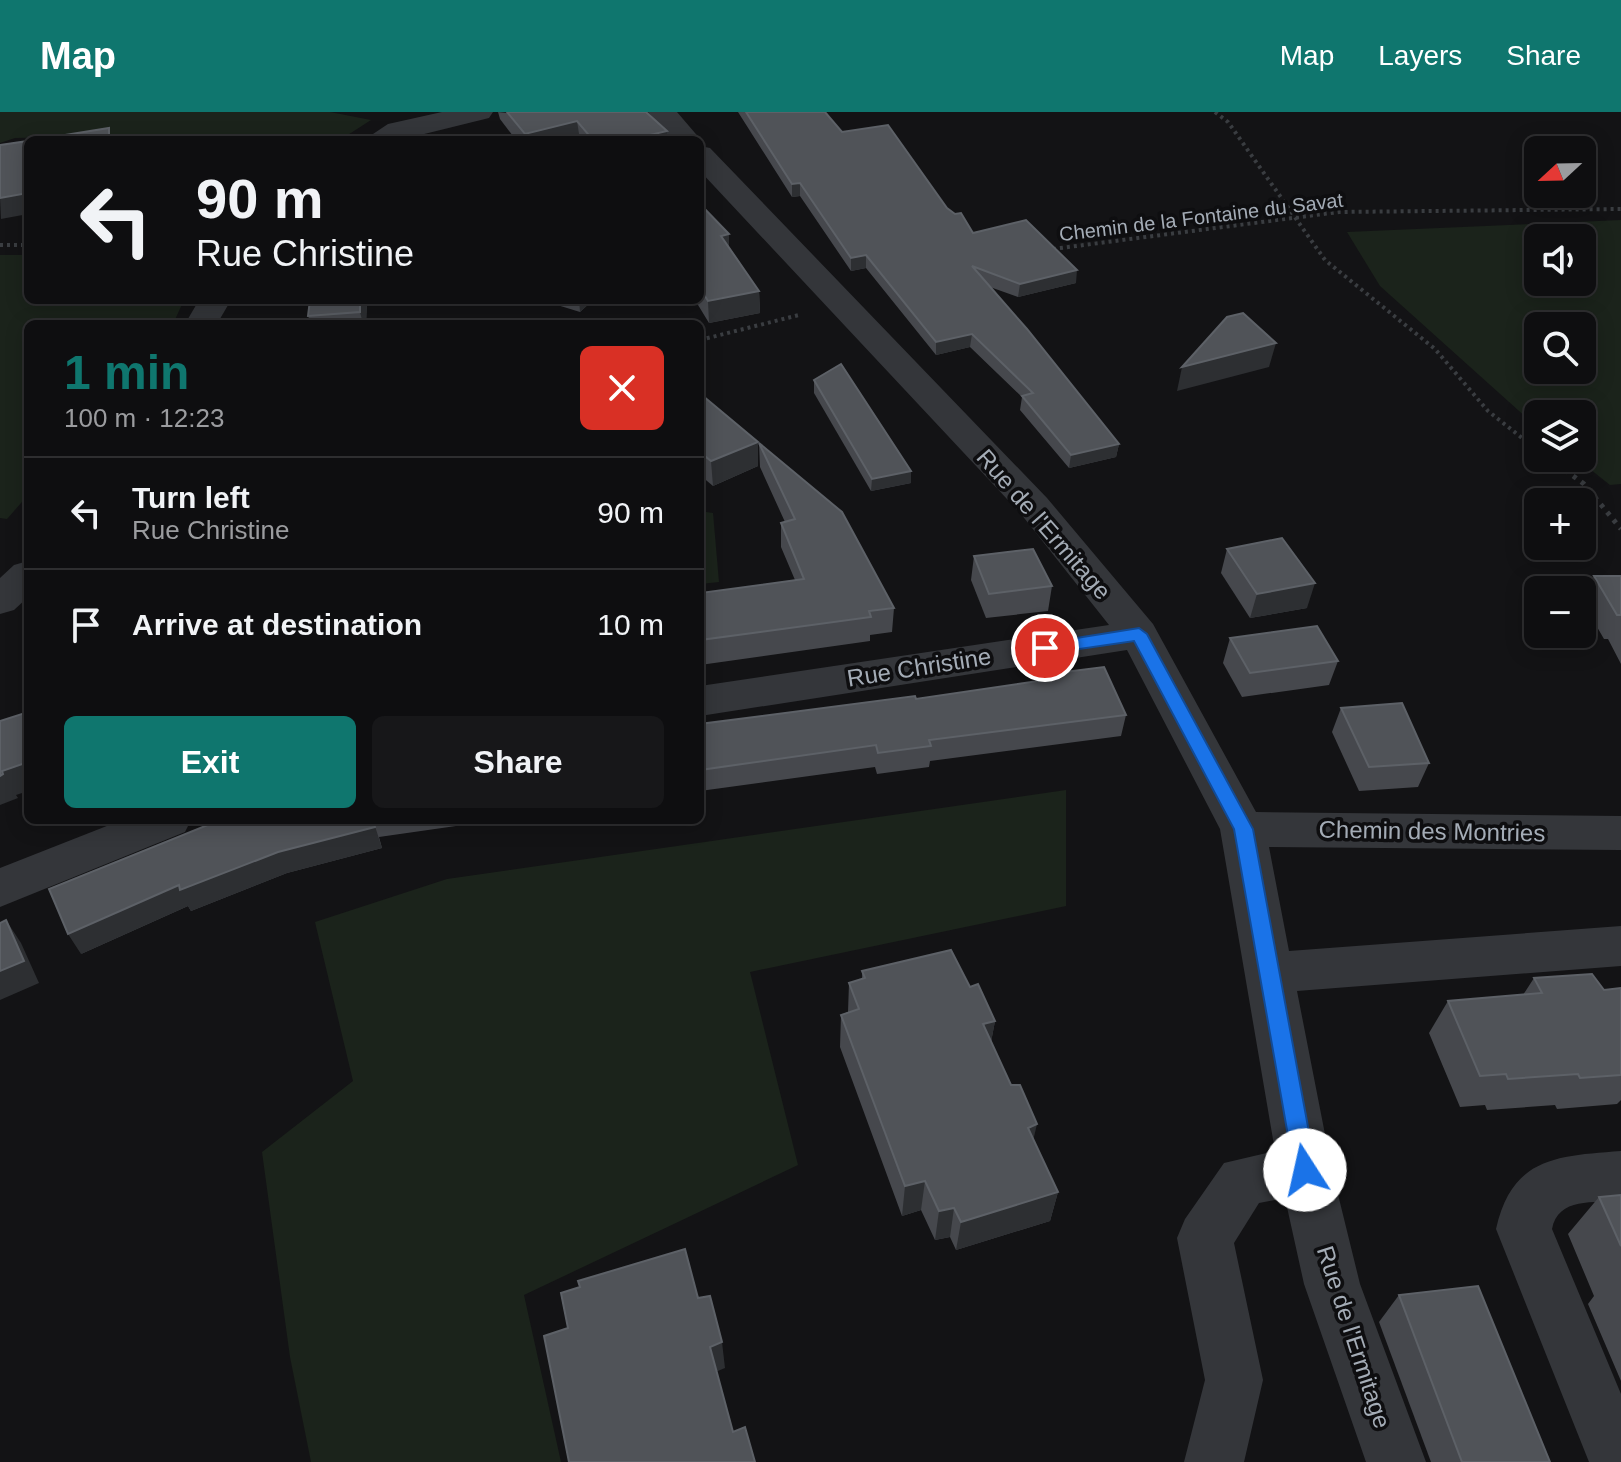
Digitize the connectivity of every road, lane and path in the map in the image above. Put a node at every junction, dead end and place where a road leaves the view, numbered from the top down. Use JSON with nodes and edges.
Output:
{"nodes":[{"id":1,"x":479,"y":112,"type":"edge"},
{"id":2,"x":662,"y":112,"type":"edge"},
{"id":3,"x":1215,"y":112,"type":"edge"},
{"id":4,"x":386,"y":136,"type":"edge"},
{"id":5,"x":683,"y":136,"type":"edge"},
{"id":6,"x":704,"y":158,"type":"edge"},
{"id":7,"x":1621,"y":209,"type":"edge"},
{"id":8,"x":1295,"y":216,"type":"junction"},
{"id":9,"x":0,"y":245,"type":"edge"},
{"id":10,"x":24,"y":245,"type":"edge"},
{"id":11,"x":1049,"y":250,"type":"edge"},
{"id":12,"x":840,"y":305,"type":"junction"},
{"id":13,"x":704,"y":339,"type":"edge"},
{"id":14,"x":1524,"y":439,"type":"edge"},
{"id":15,"x":1568,"y":472,"type":"edge"},
{"id":16,"x":1621,"y":529,"type":"edge"},
{"id":17,"x":24,"y":578,"type":"edge"},
{"id":18,"x":0,"y":601,"type":"edge"},
{"id":19,"x":1139,"y":634,"type":"junction"},
{"id":20,"x":704,"y":700,"type":"edge"},
{"id":21,"x":159,"y":824,"type":"edge"},
{"id":22,"x":1243,"y":829,"type":"junction"},
{"id":23,"x":1621,"y":833,"type":"edge"},
{"id":24,"x":0,"y":888,"type":"edge"},
{"id":25,"x":1621,"y":946,"type":"edge"},
{"id":26,"x":1269,"y":973,"type":"junction"},
{"id":27,"x":1305,"y":1170,"type":"junction"},
{"id":28,"x":1621,"y":1176,"type":"edge"},
{"id":29,"x":1214,"y":1462,"type":"edge"},
{"id":30,"x":1396,"y":1462,"type":"edge"},
{"id":31,"x":1619,"y":1462,"type":"edge"}],
"edges":[{"from":1,"to":4,"type":"street"},
{"from":2,"to":5,"type":"street"},
{"from":3,"to":8,"type":"path"},
{"from":6,"to":12,"type":"street","name":"Rue de l'Ermitage"},
{"from":7,"to":8,"type":"path","name":"Chemin de la Fontaine du Savat"},
{"from":8,"to":11,"type":"path","name":"Chemin de la Fontaine du Savat"},
{"from":8,"to":14,"type":"path"},
{"from":9,"to":10,"type":"path"},
{"from":12,"to":13,"type":"path"},
{"from":12,"to":19,"type":"street","name":"Rue de l'Ermitage"},
{"from":15,"to":16,"type":"path"},
{"from":17,"to":18,"type":"street"},
{"from":19,"to":20,"type":"street","name":"Rue Christine"},
{"from":19,"to":22,"type":"street","name":"Rue de l'Ermitage"},
{"from":21,"to":24,"type":"street"},
{"from":22,"to":23,"type":"street","name":"Chemin des Montries"},
{"from":22,"to":26,"type":"street","name":"Rue de l'Ermitage"},
{"from":25,"to":26,"type":"street"},
{"from":26,"to":27,"type":"street","name":"Rue de l'Ermitage"},
{"from":27,"to":29,"type":"street"},
{"from":27,"to":30,"type":"street","name":"Rue de l'Ermitage"},
{"from":28,"to":31,"type":"street"}]}
